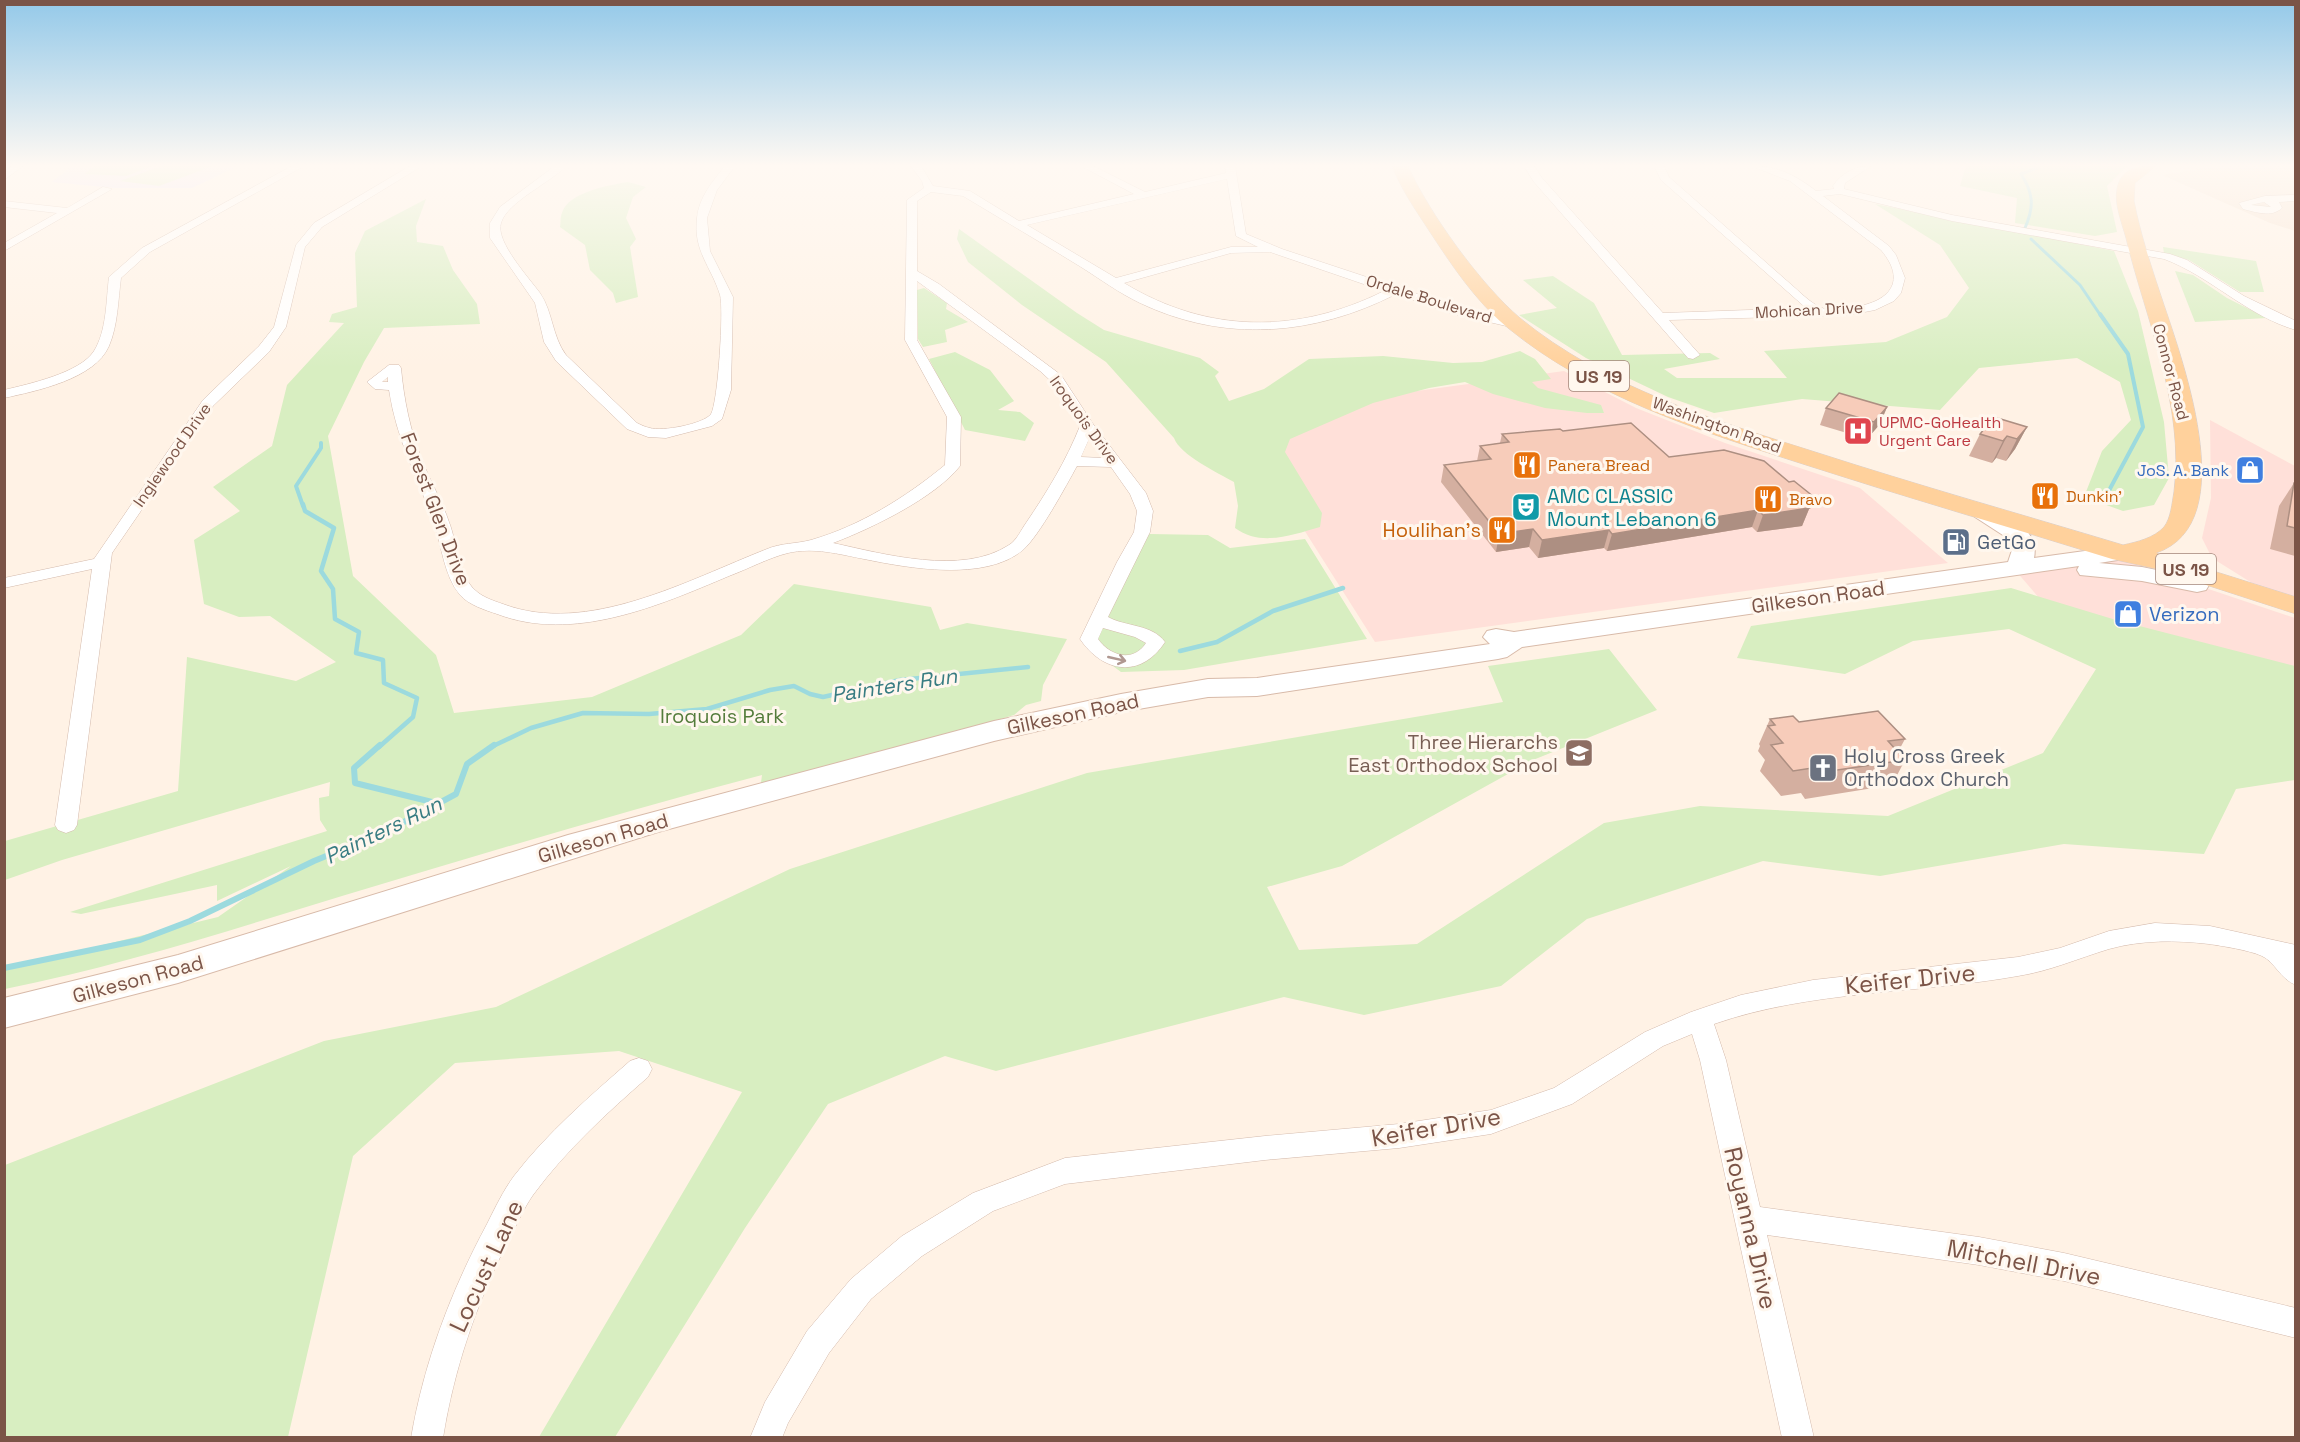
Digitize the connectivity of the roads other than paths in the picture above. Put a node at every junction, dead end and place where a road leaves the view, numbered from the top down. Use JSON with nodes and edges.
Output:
{"nodes":[{"id":1,"x":29,"y":233,"type":"edge"},
{"id":2,"x":176,"y":233,"type":"edge"},
{"id":3,"x":311,"y":233,"type":"edge"},
{"id":4,"x":495,"y":233,"type":"edge"},
{"id":5,"x":703,"y":233,"type":"edge"},
{"id":6,"x":912,"y":233,"type":"edge"},
{"id":7,"x":1034,"y":233,"type":"edge"},
{"id":8,"x":1440,"y":233,"type":"edge"},
{"id":9,"x":1585,"y":233,"type":"edge"},
{"id":10,"x":1726,"y":233,"type":"edge"},
{"id":11,"x":1866,"y":233,"type":"edge"},
{"id":12,"x":2038,"y":233,"type":"edge"},
{"id":13,"x":2133,"y":233,"type":"edge"},
{"id":14,"x":1241,"y":236,"type":"joint"},
{"id":15,"x":4,"y":248,"type":"edge"},
{"id":16,"x":1231,"y":250,"type":"junction"},
{"id":17,"x":1278,"y":250,"type":"junction"},
{"id":18,"x":2137,"y":251,"type":"junction"},
{"id":19,"x":912,"y":273,"type":"junction"},
{"id":20,"x":1116,"y":282,"type":"junction"},
{"id":21,"x":1395,"y":290,"type":"junction"},
{"id":22,"x":1790,"y":290,"type":"junction"},
{"id":23,"x":1636,"y":291,"type":"junction"},
{"id":24,"x":1824,"y":312,"type":"junction"},
{"id":25,"x":1758,"y":313,"type":"junction"},
{"id":26,"x":1722,"y":315,"type":"junction"},
{"id":27,"x":1659,"y":317,"type":"junction"},
{"id":28,"x":1515,"y":324,"type":"junction"},
{"id":29,"x":2295,"y":326,"type":"edge"},
{"id":30,"x":1693,"y":355,"type":"dead end"},
{"id":31,"x":395,"y":375,"type":"dead end"},
{"id":32,"x":4,"y":394,"type":"edge"},
{"id":33,"x":1087,"y":426,"type":"junction"},
{"id":34,"x":1074,"y":461,"type":"junction"},
{"id":35,"x":1115,"y":463,"type":"junction"},
{"id":36,"x":1983,"y":512,"type":"junction"},
{"id":37,"x":2031,"y":526,"type":"junction"},
{"id":38,"x":2177,"y":528,"type":"junction"},
{"id":39,"x":814,"y":544,"type":"junction"},
{"id":40,"x":2121,"y":553,"type":"junction"},
{"id":41,"x":101,"y":562,"type":"junction"},
{"id":42,"x":2015,"y":570,"type":"junction"},
{"id":43,"x":4,"y":583,"type":"edge"},
{"id":44,"x":2197,"y":585,"type":"junction"},
{"id":45,"x":2250,"y":590,"type":"junction"},
{"id":46,"x":2295,"y":606,"type":"edge"},
{"id":47,"x":1098,"y":618,"type":"dead end"},
{"id":48,"x":2295,"y":618,"type":"edge"},
{"id":49,"x":66,"y":825,"type":"dead end"},
{"id":50,"x":2283,"y":951,"type":"edge"},
{"id":51,"x":2295,"y":975,"type":"edge"},
{"id":52,"x":4,"y":1013,"type":"edge"},
{"id":53,"x":1700,"y":1019,"type":"junction"},
{"id":54,"x":639,"y":1069,"type":"dead end"},
{"id":55,"x":1749,"y":1219,"type":"junction"},
{"id":56,"x":2295,"y":1323,"type":"edge"},
{"id":57,"x":427,"y":1437,"type":"edge"},
{"id":58,"x":766,"y":1437,"type":"edge"},
{"id":59,"x":1798,"y":1437,"type":"edge"}],
"edges":[{"from":1,"to":15,"type":"street"},
{"from":2,"to":32,"type":"street"},
{"from":3,"to":41,"type":"street","name":"Inglewood Drive"},
{"from":4,"to":5,"type":"street"},
{"from":6,"to":19,"type":"street"},
{"from":7,"to":20,"type":"street"},
{"from":8,"to":28,"type":"main road","name":"Washington Road","number":"US 19"},
{"from":9,"to":23,"type":"street"},
{"from":10,"to":22,"type":"street"},
{"from":11,"to":24,"type":"street","name":"Mohican Drive"},
{"from":12,"to":18,"type":"street"},
{"from":13,"to":18,"type":"main road","name":"Connor Road"},
{"from":14,"to":16,"type":"street"},
{"from":14,"to":17,"type":"street","name":"Ordale Boulevard"},
{"from":16,"to":17,"type":"street"},
{"from":16,"to":20,"type":"street"},
{"from":17,"to":21,"type":"street","name":"Ordale Boulevard"},
{"from":18,"to":29,"type":"street"},
{"from":18,"to":38,"type":"main road","name":"Connor Road"},
{"from":19,"to":33,"type":"street","name":"Iroquois Drive"},
{"from":19,"to":39,"type":"street"},
{"from":20,"to":21,"type":"street"},
{"from":21,"to":28,"type":"street","name":"Ordale Boulevard"},
{"from":22,"to":24,"type":"street"},
{"from":22,"to":25,"type":"street"},
{"from":23,"to":26,"type":"street","name":"Mohican Drive"},
{"from":23,"to":27,"type":"street"},
{"from":24,"to":25,"type":"street","name":"Mohican Drive"},
{"from":25,"to":26,"type":"street","name":"Mohican Drive"},
{"from":26,"to":27,"type":"street","name":"Mohican Drive"},
{"from":27,"to":30,"type":"street"},
{"from":28,"to":36,"type":"main road","name":"Washington Road","number":"US 19"},
{"from":31,"to":39,"type":"street","name":"Forest Glen Drive"},
{"from":33,"to":34,"type":"street"},
{"from":33,"to":35,"type":"street","name":"Iroquois Drive"},
{"from":34,"to":35,"type":"street"},
{"from":34,"to":39,"type":"street"},
{"from":35,"to":47,"type":"street","name":"Iroquois Drive"},
{"from":36,"to":37,"type":"main road","name":"Washington Road","number":"US 19"},
{"from":36,"to":42,"type":"street"},
{"from":37,"to":38,"type":"main road"},
{"from":37,"to":40,"type":"main road","name":"Washington Road","number":"US 19"},
{"from":38,"to":40,"type":"main road"},
{"from":38,"to":45,"type":"main road"},
{"from":40,"to":42,"type":"street","name":"Gilkeson Road"},
{"from":40,"to":44,"type":"main road","name":"Washington Road","number":"US 19"},
{"from":40,"to":45,"type":"main road","name":"Washington Road","number":"US 19"},
{"from":41,"to":43,"type":"street"},
{"from":41,"to":49,"type":"street","name":"Inglewood Drive"},
{"from":42,"to":44,"type":"street"},
{"from":42,"to":52,"type":"street","name":"Gilkeson Road"},
{"from":44,"to":48,"type":"main road","name":"Washington Road","number":"US 19"},
{"from":45,"to":46,"type":"main road","name":"Washington Road","number":"US 19"},
{"from":50,"to":51,"type":"street"},
{"from":50,"to":53,"type":"street","name":"Keifer Drive"},
{"from":53,"to":55,"type":"street","name":"Royanna Drive"},
{"from":53,"to":58,"type":"street","name":"Keifer Drive"},
{"from":54,"to":57,"type":"street","name":"Locust Lane"},
{"from":55,"to":56,"type":"street","name":"Mitchell Drive"},
{"from":55,"to":59,"type":"street","name":"Royanna Drive"}]}
